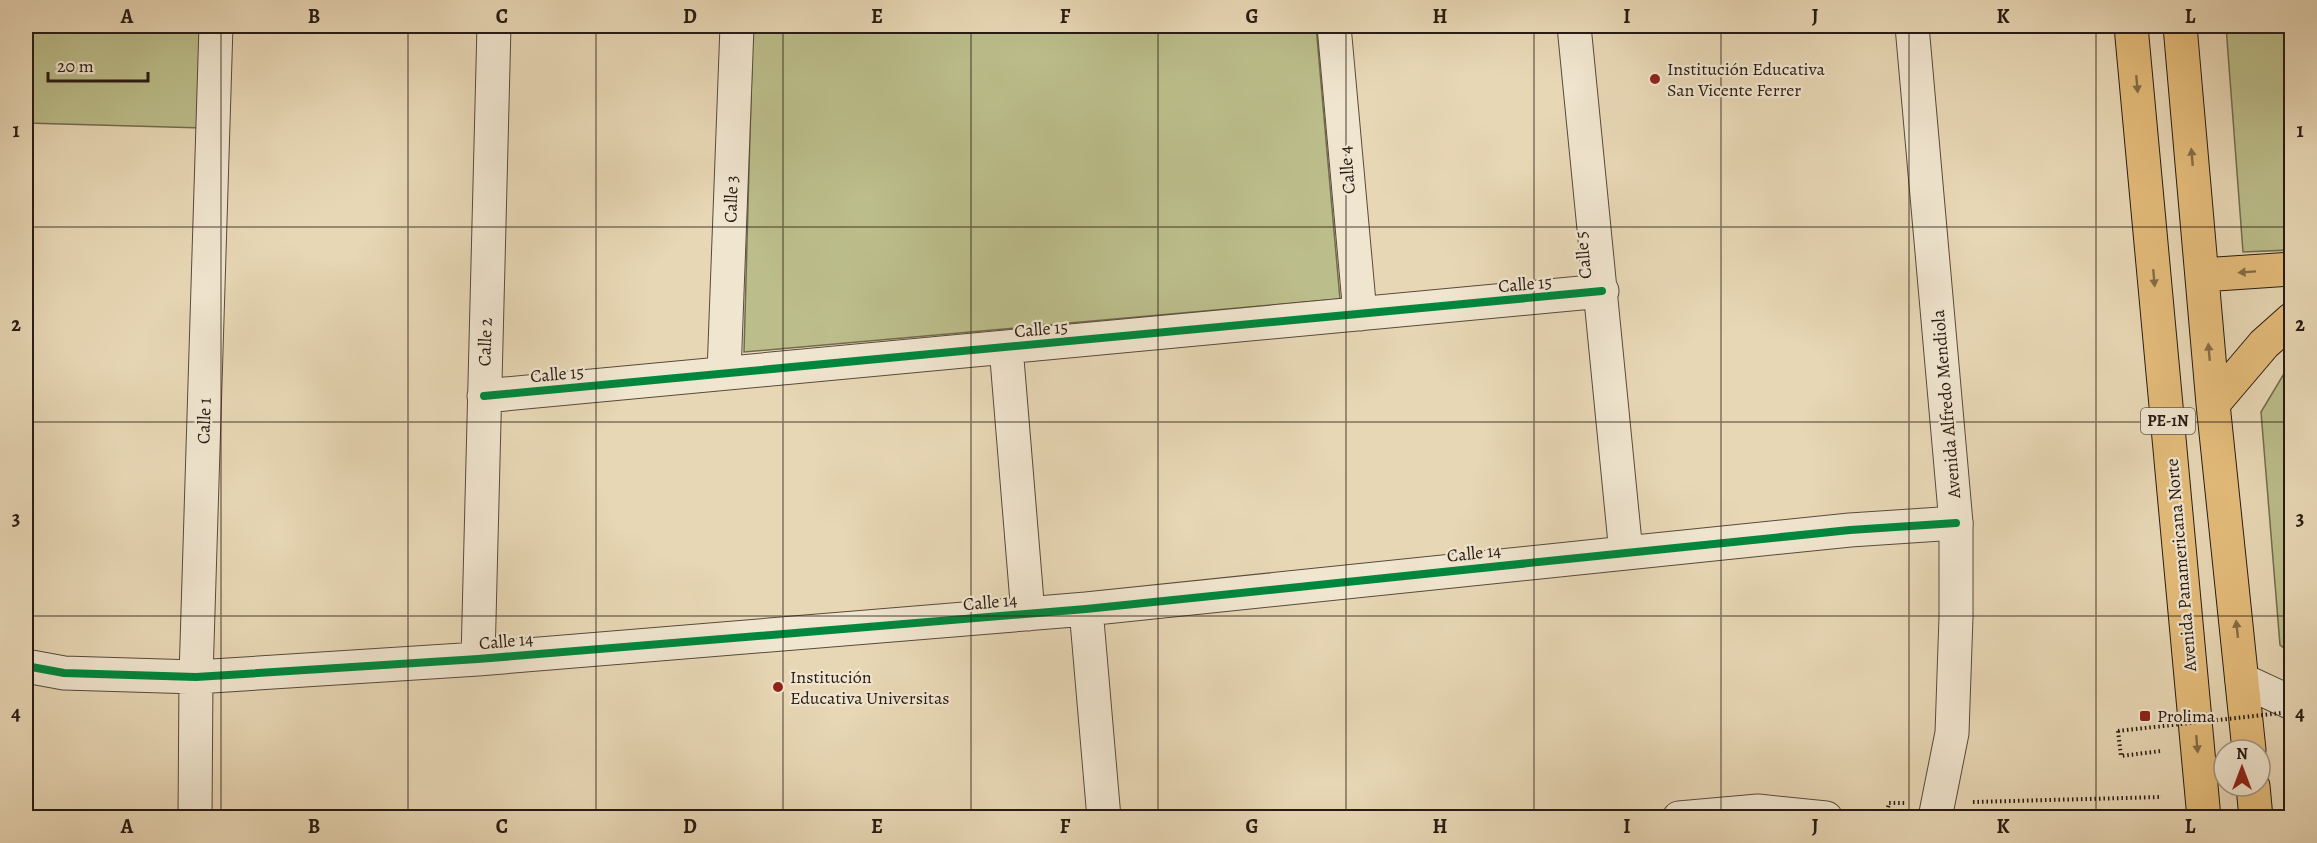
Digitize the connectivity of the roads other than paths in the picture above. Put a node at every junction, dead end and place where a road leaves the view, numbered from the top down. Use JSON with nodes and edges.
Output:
{"nodes":[{"id":1,"x":216,"y":26,"type":"edge"},
{"id":2,"x":495,"y":26,"type":"edge"},
{"id":3,"x":737,"y":26,"type":"edge"},
{"id":4,"x":1334,"y":26,"type":"edge"},
{"id":5,"x":1574,"y":26,"type":"edge"},
{"id":6,"x":1912,"y":26,"type":"edge"},
{"id":7,"x":2131,"y":26,"type":"edge"},
{"id":8,"x":2180,"y":26,"type":"edge"},
{"id":9,"x":2292,"y":269,"type":"edge"},
{"id":10,"x":2202,"y":275,"type":"junction"},
{"id":11,"x":1602,"y":291,"type":"junction"},
{"id":12,"x":1360,"y":314,"type":"junction"},
{"id":13,"x":2292,"y":319,"type":"edge"},
{"id":14,"x":1006,"y":347,"type":"junction"},
{"id":15,"x":724,"y":373,"type":"junction"},
{"id":16,"x":484,"y":396,"type":"junction"},
{"id":17,"x":2213,"y":404,"type":"junction"},
{"id":18,"x":1956,"y":523,"type":"junction"},
{"id":19,"x":1626,"y":552,"type":"junction"},
{"id":20,"x":1086,"y":609,"type":"junction"},
{"id":21,"x":1028,"y":614,"type":"junction"},
{"id":22,"x":478,"y":659,"type":"junction"},
{"id":23,"x":26,"y":666,"type":"edge"},
{"id":24,"x":196,"y":677,"type":"junction"},
{"id":25,"x":2242,"y":680,"type":"junction"},
{"id":26,"x":2291,"y":707,"type":"edge"},
{"id":27,"x":2248,"y":738,"type":"edge"},
{"id":28,"x":2254,"y":798,"type":"edge"},
{"id":29,"x":195,"y":818,"type":"edge"},
{"id":30,"x":1104,"y":818,"type":"edge"},
{"id":31,"x":1679,"y":818,"type":"edge"},
{"id":32,"x":1826,"y":818,"type":"edge"},
{"id":33,"x":1935,"y":818,"type":"edge"},
{"id":34,"x":2204,"y":818,"type":"edge"},
{"id":35,"x":2256,"y":818,"type":"edge"}],
"edges":[{"from":1,"to":24,"type":"street","name":"Calle 1"},
{"from":2,"to":16,"type":"street","name":"Calle 2"},
{"from":3,"to":15,"type":"street","name":"Calle 3"},
{"from":4,"to":12,"type":"street","name":"Calle 4"},
{"from":5,"to":11,"type":"street","name":"Calle 5"},
{"from":6,"to":18,"type":"street","name":"Avenida Alfredo Mendiola"},
{"from":7,"to":34,"type":"highway","name":"Avenida Panamericana Norte","number":"PE-1N","one_way":true},
{"from":10,"to":8,"type":"highway","number":"PE-1N","one_way":true},
{"from":9,"to":10,"type":"highway","one_way":true},
{"from":17,"to":10,"type":"highway","number":"PE-1N","one_way":true},
{"from":11,"to":12,"type":"street","name":"Calle 15"},
{"from":11,"to":19,"type":"street","name":"Calle 5"},
{"from":12,"to":14,"type":"street","name":"Calle 15"},
{"from":13,"to":17,"type":"highway"},
{"from":14,"to":15,"type":"street","name":"Calle 15"},
{"from":14,"to":21,"type":"street"},
{"from":15,"to":16,"type":"street","name":"Calle 15"},
{"from":16,"to":22,"type":"street","name":"Calle 2"},
{"from":25,"to":17,"type":"highway","number":"PE-1N","one_way":true},
{"from":18,"to":19,"type":"street","name":"Calle 14"},
{"from":18,"to":33,"type":"street","name":"Avenida Alfredo Mendiola"},
{"from":19,"to":20,"type":"street","name":"Calle 14"},
{"from":20,"to":21,"type":"street","name":"Calle 14"},
{"from":20,"to":30,"type":"street"},
{"from":21,"to":22,"type":"street","name":"Calle 14"},
{"from":22,"to":24,"type":"street","name":"Calle 14"},
{"from":23,"to":24,"type":"street","name":"Calle 14"},
{"from":24,"to":29,"type":"street","name":"Calle 1"},
{"from":25,"to":26,"type":"street"},
{"from":25,"to":27,"type":"highway","number":"PE-1N"},
{"from":28,"to":35,"type":"highway"},
{"from":31,"to":32,"type":"street"}]}
